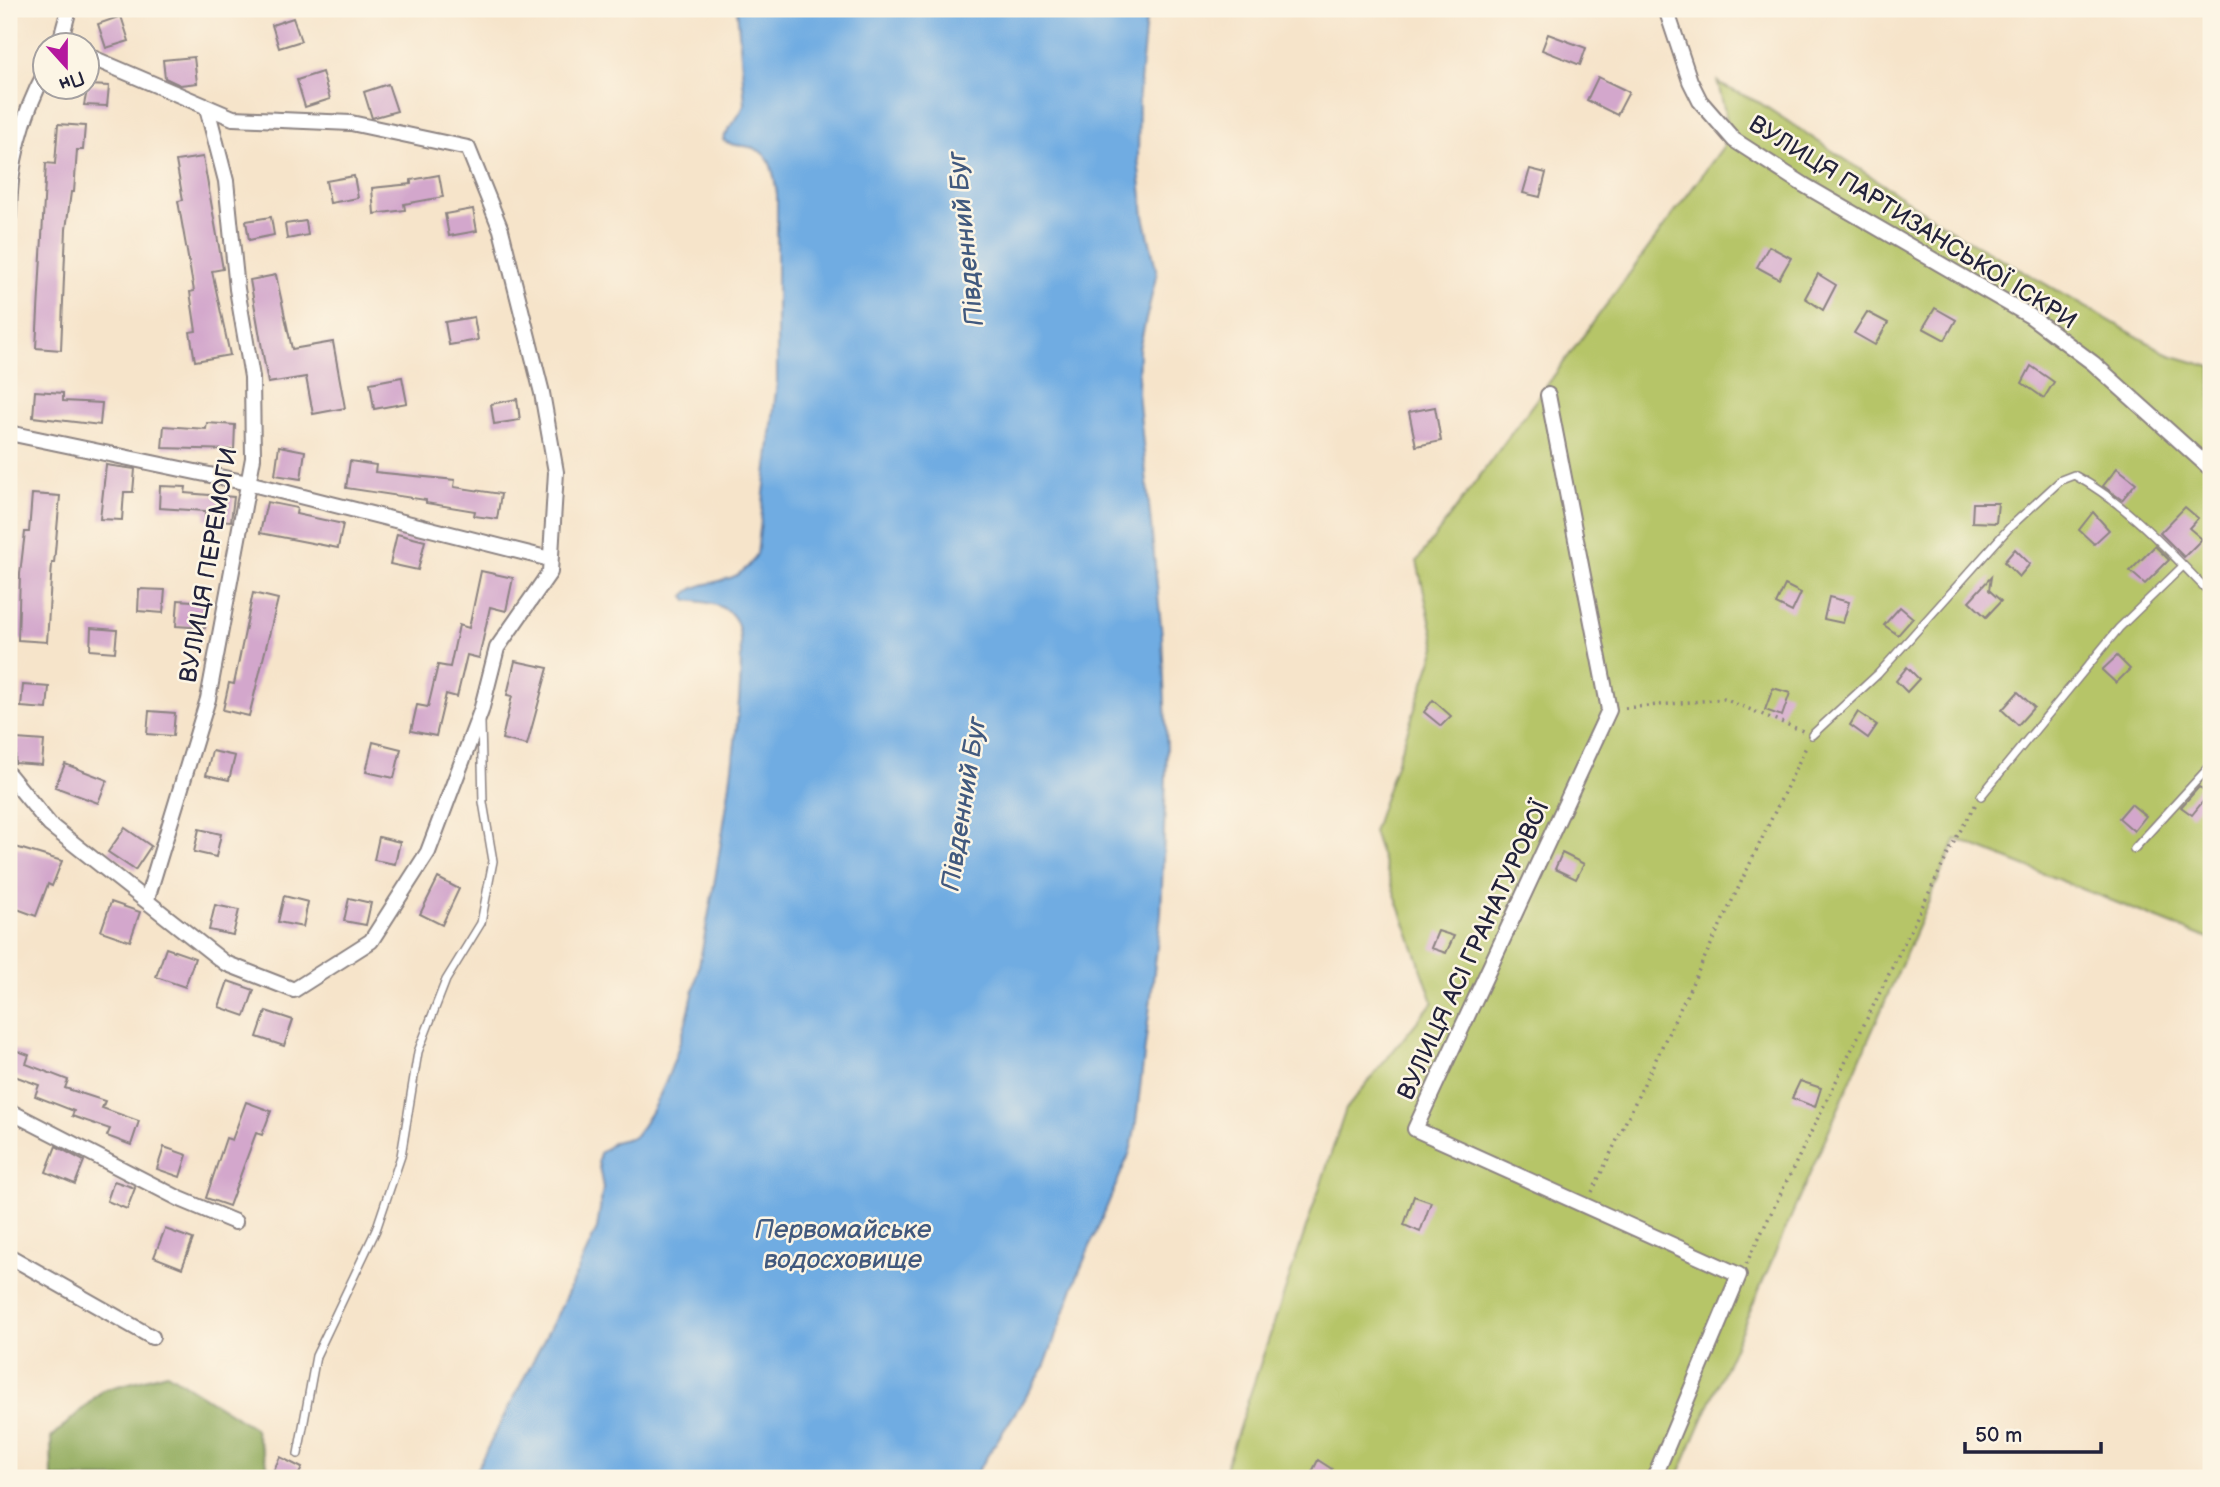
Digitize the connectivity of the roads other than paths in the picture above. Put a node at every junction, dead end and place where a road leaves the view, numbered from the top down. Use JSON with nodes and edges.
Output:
{"nodes":[{"id":1,"x":69,"y":9,"type":"edge"},
{"id":2,"x":1666,"y":9,"type":"edge"},
{"id":3,"x":65,"y":32,"type":"edge"},
{"id":4,"x":102,"y":62,"type":"edge"},
{"id":5,"x":32,"y":97,"type":"edge"},
{"id":6,"x":207,"y":108,"type":"junction"},
{"id":7,"x":9,"y":216,"type":"edge"},
{"id":8,"x":1548,"y":395,"type":"dead end"},
{"id":9,"x":9,"y":433,"type":"edge"},
{"id":10,"x":2211,"y":469,"type":"edge"},
{"id":11,"x":248,"y":483,"type":"junction"},
{"id":12,"x":550,"y":559,"type":"junction"},
{"id":13,"x":2183,"y":566,"type":"junction"},
{"id":14,"x":2211,"y":594,"type":"edge"},
{"id":15,"x":481,"y":710,"type":"junction"},
{"id":16,"x":1812,"y":735,"type":"road end"},
{"id":17,"x":2211,"y":765,"type":"edge"},
{"id":18,"x":9,"y":775,"type":"edge"},
{"id":19,"x":1981,"y":796,"type":"road end"},
{"id":20,"x":2134,"y":849,"type":"dead end"},
{"id":21,"x":147,"y":899,"type":"junction"},
{"id":22,"x":9,"y":1111,"type":"edge"},
{"id":23,"x":235,"y":1222,"type":"dead end"},
{"id":24,"x":9,"y":1256,"type":"edge"},
{"id":25,"x":152,"y":1336,"type":"dead end"},
{"id":26,"x":298,"y":1454,"type":"dead end"},
{"id":27,"x":1654,"y":1478,"type":"edge"}],
"edges":[{"from":1,"to":3,"type":"street"},
{"from":2,"to":10,"type":"street","name":"ВУЛИЦЯ ПАРТИЗАНСЬКОЇ ІСКРИ"},
{"from":4,"to":6,"type":"street"},
{"from":5,"to":7,"type":"street"},
{"from":6,"to":11,"type":"street","name":"ВУЛИЦЯ ПЕРЕМОГИ"},
{"from":6,"to":12,"type":"street"},
{"from":8,"to":27,"type":"street","name":"ВУЛИЦЯ АСІ ГРАНАТУРОВОЇ"},
{"from":9,"to":11,"type":"street"},
{"from":11,"to":12,"type":"street"},
{"from":11,"to":21,"type":"street","name":"ВУЛИЦЯ ПЕРЕМОГИ"},
{"from":12,"to":15,"type":"street"},
{"from":13,"to":14,"type":"lane"},
{"from":13,"to":16,"type":"lane"},
{"from":13,"to":19,"type":"lane"},
{"from":15,"to":21,"type":"street"},
{"from":15,"to":26,"type":"lane"},
{"from":17,"to":20,"type":"lane"},
{"from":18,"to":21,"type":"street"},
{"from":22,"to":23,"type":"street"},
{"from":24,"to":25,"type":"street"}]}
